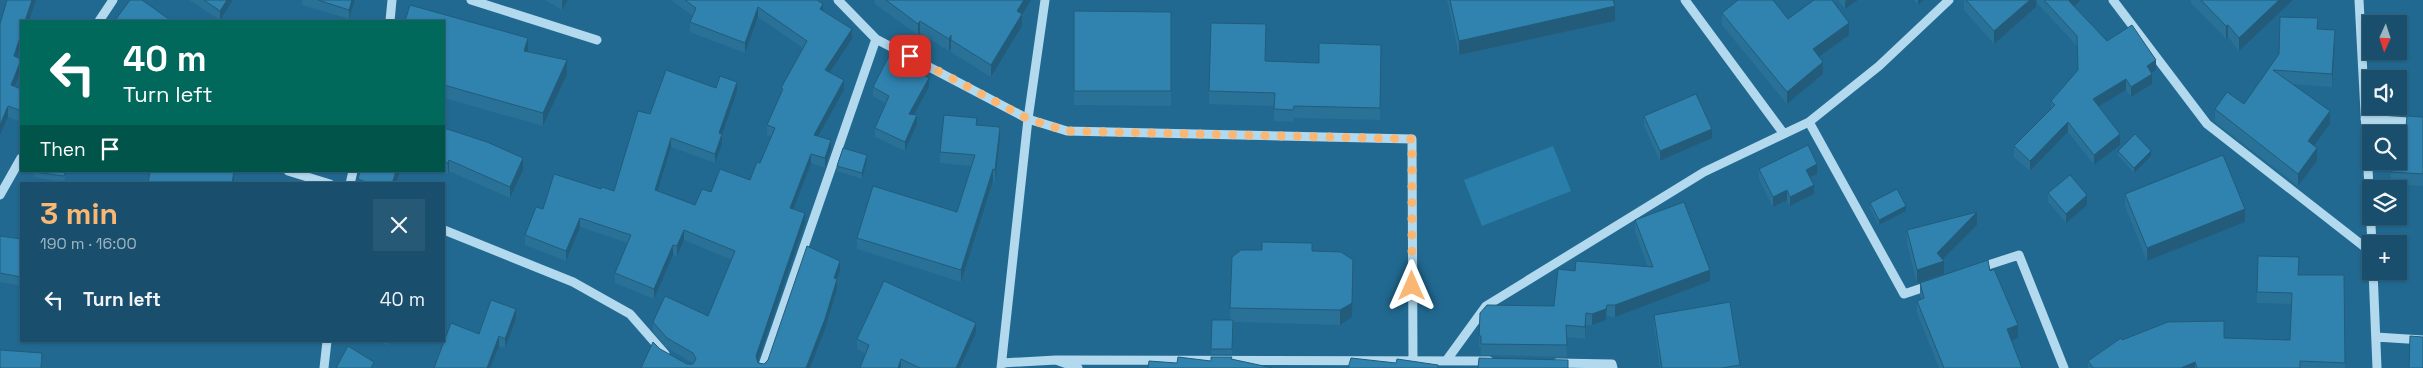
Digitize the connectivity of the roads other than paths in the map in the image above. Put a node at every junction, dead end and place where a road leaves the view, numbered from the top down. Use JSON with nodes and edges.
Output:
{"nodes":[{"id":1,"x":113,"y":0,"type":"edge"},
{"id":2,"x":392,"y":0,"type":"edge"},
{"id":3,"x":471,"y":0,"type":"edge"},
{"id":4,"x":838,"y":0,"type":"edge"},
{"id":5,"x":1045,"y":0,"type":"edge"},
{"id":6,"x":1685,"y":0,"type":"edge"},
{"id":7,"x":1949,"y":0,"type":"edge"},
{"id":8,"x":2113,"y":0,"type":"edge"},
{"id":9,"x":2359,"y":0,"type":"edge"},
{"id":10,"x":100,"y":20,"type":"edge"},
{"id":11,"x":390,"y":20,"type":"edge"},
{"id":12,"x":876,"y":38,"type":"junction"},
{"id":13,"x":597,"y":40,"type":"dead end"},
{"id":14,"x":1028,"y":119,"type":"junction"},
{"id":15,"x":2365,"y":119,"type":"junction"},
{"id":16,"x":1809,"y":122,"type":"junction"},
{"id":17,"x":2423,"y":123,"type":"edge"},
{"id":18,"x":1784,"y":134,"type":"junction"},
{"id":19,"x":20,"y":160,"type":"edge"},
{"id":20,"x":291,"y":172,"type":"edge"},
{"id":21,"x":324,"y":182,"type":"edge"},
{"id":22,"x":0,"y":195,"type":"edge"},
{"id":23,"x":445,"y":230,"type":"edge"},
{"id":24,"x":2371,"y":235,"type":"edge"},
{"id":25,"x":2362,"y":245,"type":"edge"},
{"id":26,"x":1966,"y":273,"type":"edge"},
{"id":27,"x":2373,"y":280,"type":"edge"},
{"id":28,"x":1940,"y":282,"type":"edge"},
{"id":29,"x":2376,"y":337,"type":"junction"},
{"id":30,"x":2423,"y":340,"type":"edge"},
{"id":31,"x":328,"y":342,"type":"edge"},
{"id":32,"x":677,"y":360,"type":"edge"},
{"id":33,"x":1056,"y":360,"type":"junction"},
{"id":34,"x":1412,"y":360,"type":"junction"},
{"id":35,"x":1446,"y":361,"type":"junction"},
{"id":36,"x":1494,"y":362,"type":"edge"},
{"id":37,"x":1543,"y":362,"type":"edge"},
{"id":38,"x":1002,"y":365,"type":"edge"},
{"id":39,"x":324,"y":368,"type":"edge"},
{"id":40,"x":762,"y":368,"type":"edge"},
{"id":41,"x":1078,"y":368,"type":"edge"},
{"id":42,"x":1613,"y":368,"type":"edge"},
{"id":43,"x":2064,"y":368,"type":"edge"},
{"id":44,"x":2377,"y":368,"type":"edge"}],
"edges":[{"from":1,"to":10,"type":"street"},
{"from":2,"to":11,"type":"street"},
{"from":3,"to":13,"type":"street"},
{"from":4,"to":12,"type":"street"},
{"from":5,"to":14,"type":"street"},
{"from":6,"to":18,"type":"street"},
{"from":7,"to":16,"type":"street"},
{"from":8,"to":25,"type":"street"},
{"from":9,"to":15,"type":"street"},
{"from":12,"to":14,"type":"street"},
{"from":12,"to":40,"type":"street"},
{"from":14,"to":34,"type":"street"},
{"from":14,"to":38,"type":"street"},
{"from":15,"to":17,"type":"street"},
{"from":15,"to":24,"type":"street"},
{"from":16,"to":18,"type":"street"},
{"from":16,"to":28,"type":"street"},
{"from":18,"to":35,"type":"street"},
{"from":19,"to":22,"type":"street"},
{"from":20,"to":21,"type":"street"},
{"from":23,"to":32,"type":"street"},
{"from":26,"to":43,"type":"street"},
{"from":27,"to":29,"type":"street"},
{"from":29,"to":30,"type":"street"},
{"from":29,"to":44,"type":"street"},
{"from":31,"to":39,"type":"street"},
{"from":33,"to":34,"type":"street"},
{"from":33,"to":38,"type":"street"},
{"from":33,"to":41,"type":"street"},
{"from":34,"to":35,"type":"street"},
{"from":35,"to":36,"type":"street"},
{"from":37,"to":42,"type":"street"}]}
